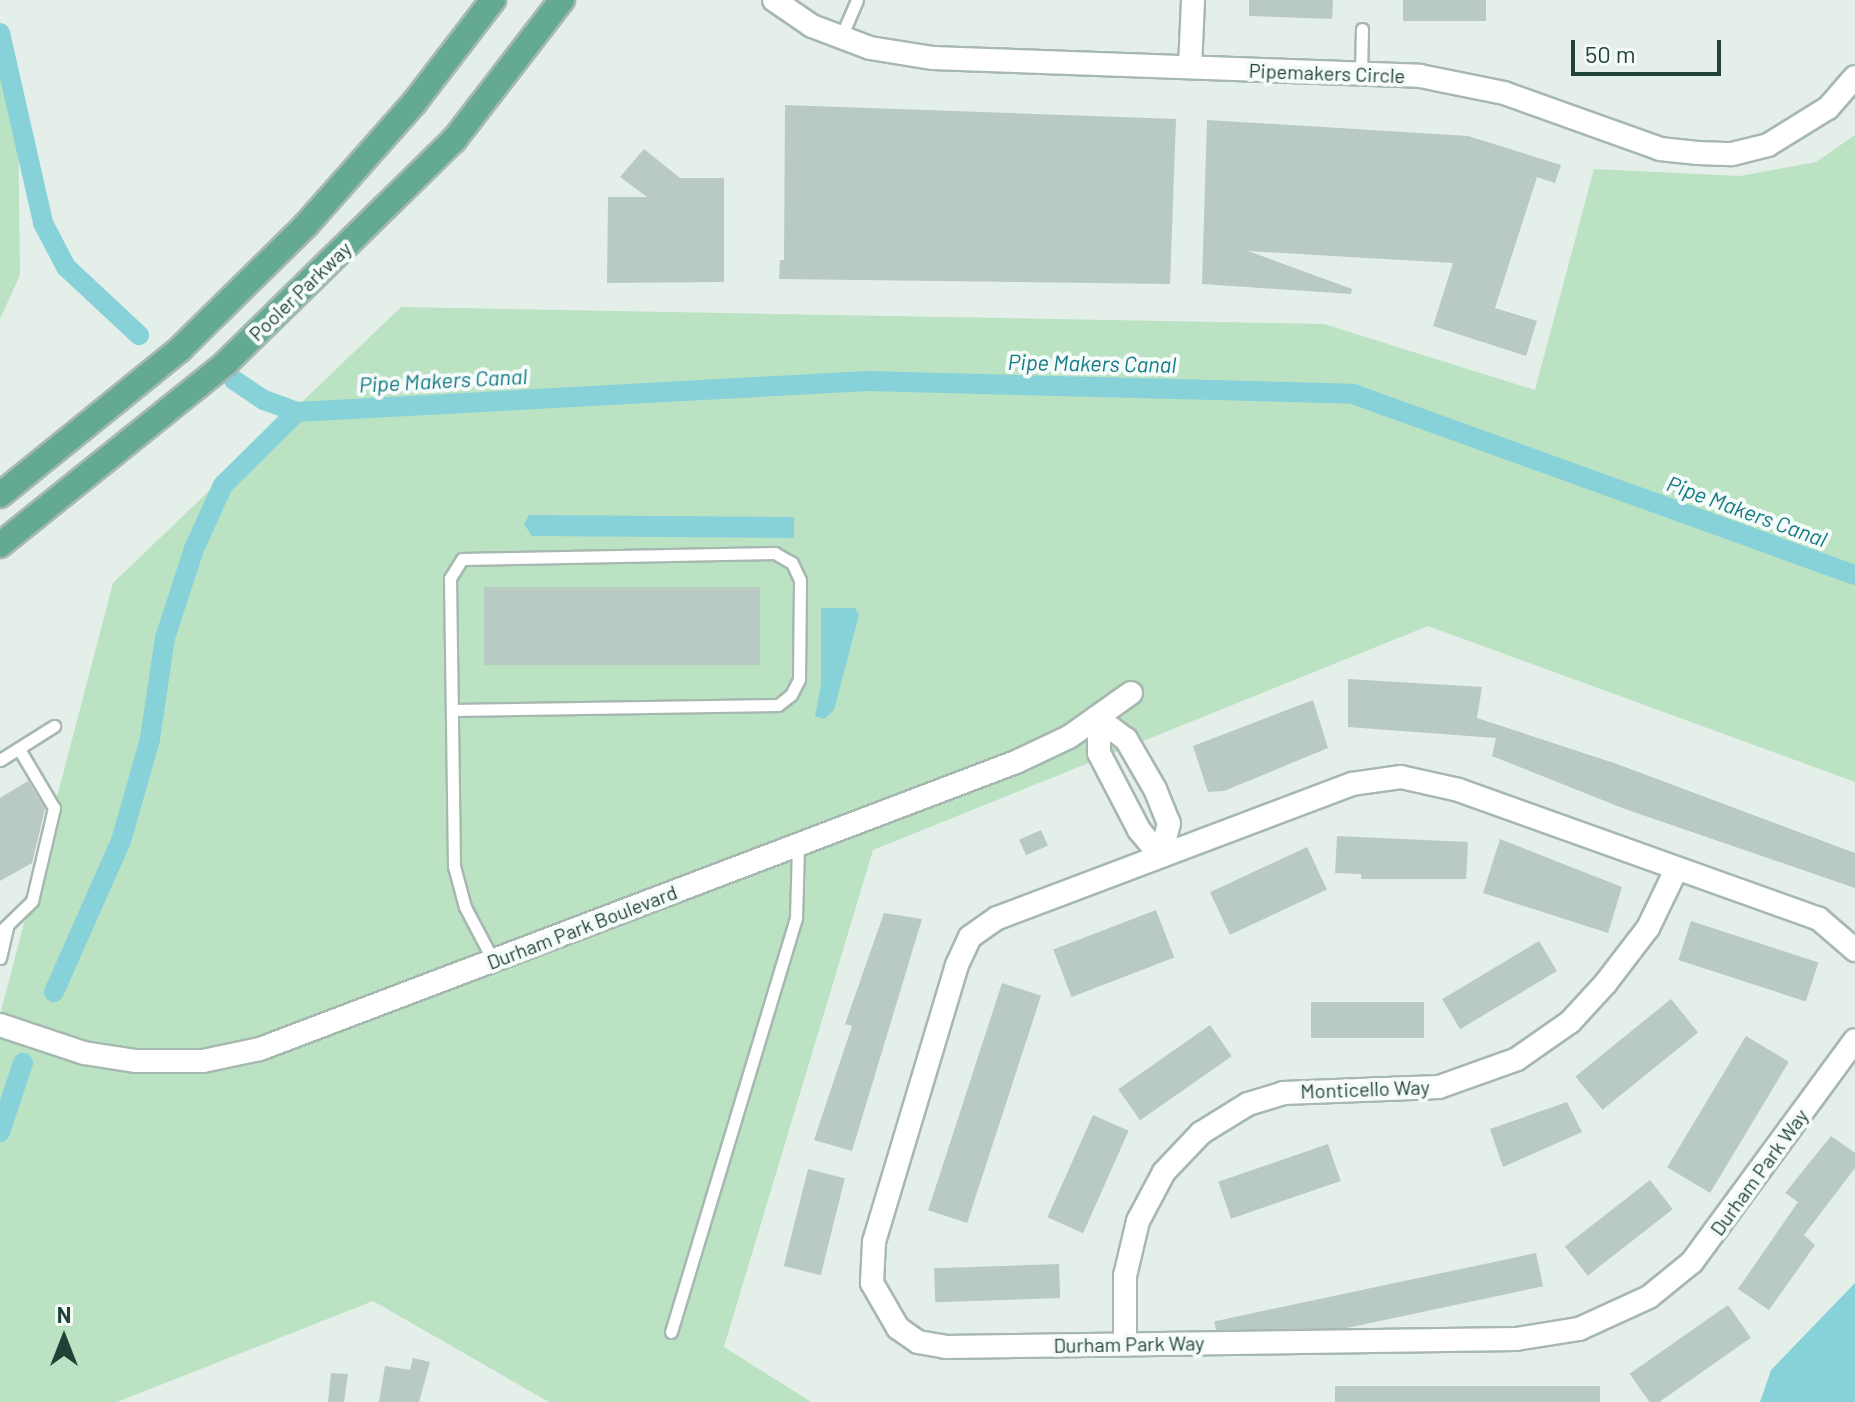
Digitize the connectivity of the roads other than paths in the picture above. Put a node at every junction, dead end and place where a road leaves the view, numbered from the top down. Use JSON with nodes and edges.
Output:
{"nodes":[{"id":1,"x":493,"y":0,"type":"edge"},
{"id":2,"x":562,"y":0,"type":"edge"},
{"id":3,"x":774,"y":0,"type":"edge"},
{"id":4,"x":857,"y":0,"type":"edge"},
{"id":5,"x":1193,"y":0,"type":"edge"},
{"id":6,"x":1362,"y":29,"type":"dead end"},
{"id":7,"x":841,"y":37,"type":"junction"},
{"id":8,"x":1190,"y":67,"type":"junction"},
{"id":9,"x":1361,"y":75,"type":"junction"},
{"id":10,"x":1855,"y":77,"type":"edge"},
{"id":11,"x":0,"y":495,"type":"edge"},
{"id":12,"x":0,"y":545,"type":"edge"},
{"id":13,"x":1131,"y":693,"type":"dead end"},
{"id":14,"x":452,"y":710,"type":"junction"},
{"id":15,"x":1099,"y":719,"type":"junction"},
{"id":16,"x":54,"y":726,"type":"dead end"},
{"id":17,"x":19,"y":749,"type":"junction"},
{"id":18,"x":0,"y":760,"type":"edge"},
{"id":19,"x":1143,"y":766,"type":"junction"},
{"id":20,"x":1116,"y":781,"type":"junction"},
{"id":21,"x":798,"y":845,"type":"junction"},
{"id":22,"x":1161,"y":856,"type":"junction"},
{"id":23,"x":1676,"y":870,"type":"junction"},
{"id":24,"x":4,"y":930,"type":"edge"},
{"id":25,"x":1855,"y":950,"type":"edge"},
{"id":26,"x":0,"y":958,"type":"edge"},
{"id":27,"x":493,"y":960,"type":"junction"},
{"id":28,"x":4,"y":1020,"type":"edge"},
{"id":29,"x":1855,"y":1040,"type":"edge"},
{"id":30,"x":671,"y":1332,"type":"dead end"},
{"id":31,"x":1125,"y":1344,"type":"junction"}],
"edges":[{"from":1,"to":11,"type":"main road"},
{"from":2,"to":12,"type":"main road","name":"Pooler Parkway"},
{"from":3,"to":7,"type":"street","name":"Pipemakers Circle"},
{"from":4,"to":7,"type":"lane"},
{"from":5,"to":8,"type":"street"},
{"from":6,"to":9,"type":"lane"},
{"from":7,"to":8,"type":"street","name":"Pipemakers Circle"},
{"from":8,"to":9,"type":"street","name":"Pipemakers Circle"},
{"from":9,"to":10,"type":"street","name":"Pipemakers Circle"},
{"from":13,"to":15,"type":"street","name":"Durham Park Boulevard"},
{"from":14,"to":14,"type":"lane"},
{"from":14,"to":27,"type":"lane"},
{"from":15,"to":19,"type":"street"},
{"from":15,"to":20,"type":"street"},
{"from":15,"to":21,"type":"street","name":"Durham Park Boulevard"},
{"from":16,"to":17,"type":"lane"},
{"from":17,"to":18,"type":"lane"},
{"from":17,"to":24,"type":"lane"},
{"from":19,"to":20,"type":"street"},
{"from":19,"to":22,"type":"street"},
{"from":20,"to":22,"type":"street"},
{"from":21,"to":27,"type":"street","name":"Durham Park Boulevard"},
{"from":21,"to":30,"type":"lane"},
{"from":22,"to":23,"type":"street","name":"Durham Park Way"},
{"from":22,"to":31,"type":"street","name":"Durham Park Way"},
{"from":23,"to":25,"type":"street","name":"Durham Park Way"},
{"from":23,"to":31,"type":"street","name":"Monticello Way"},
{"from":24,"to":26,"type":"lane"},
{"from":27,"to":28,"type":"street","name":"Durham Park Boulevard"},
{"from":29,"to":31,"type":"street","name":"Durham Park Way"}]}
